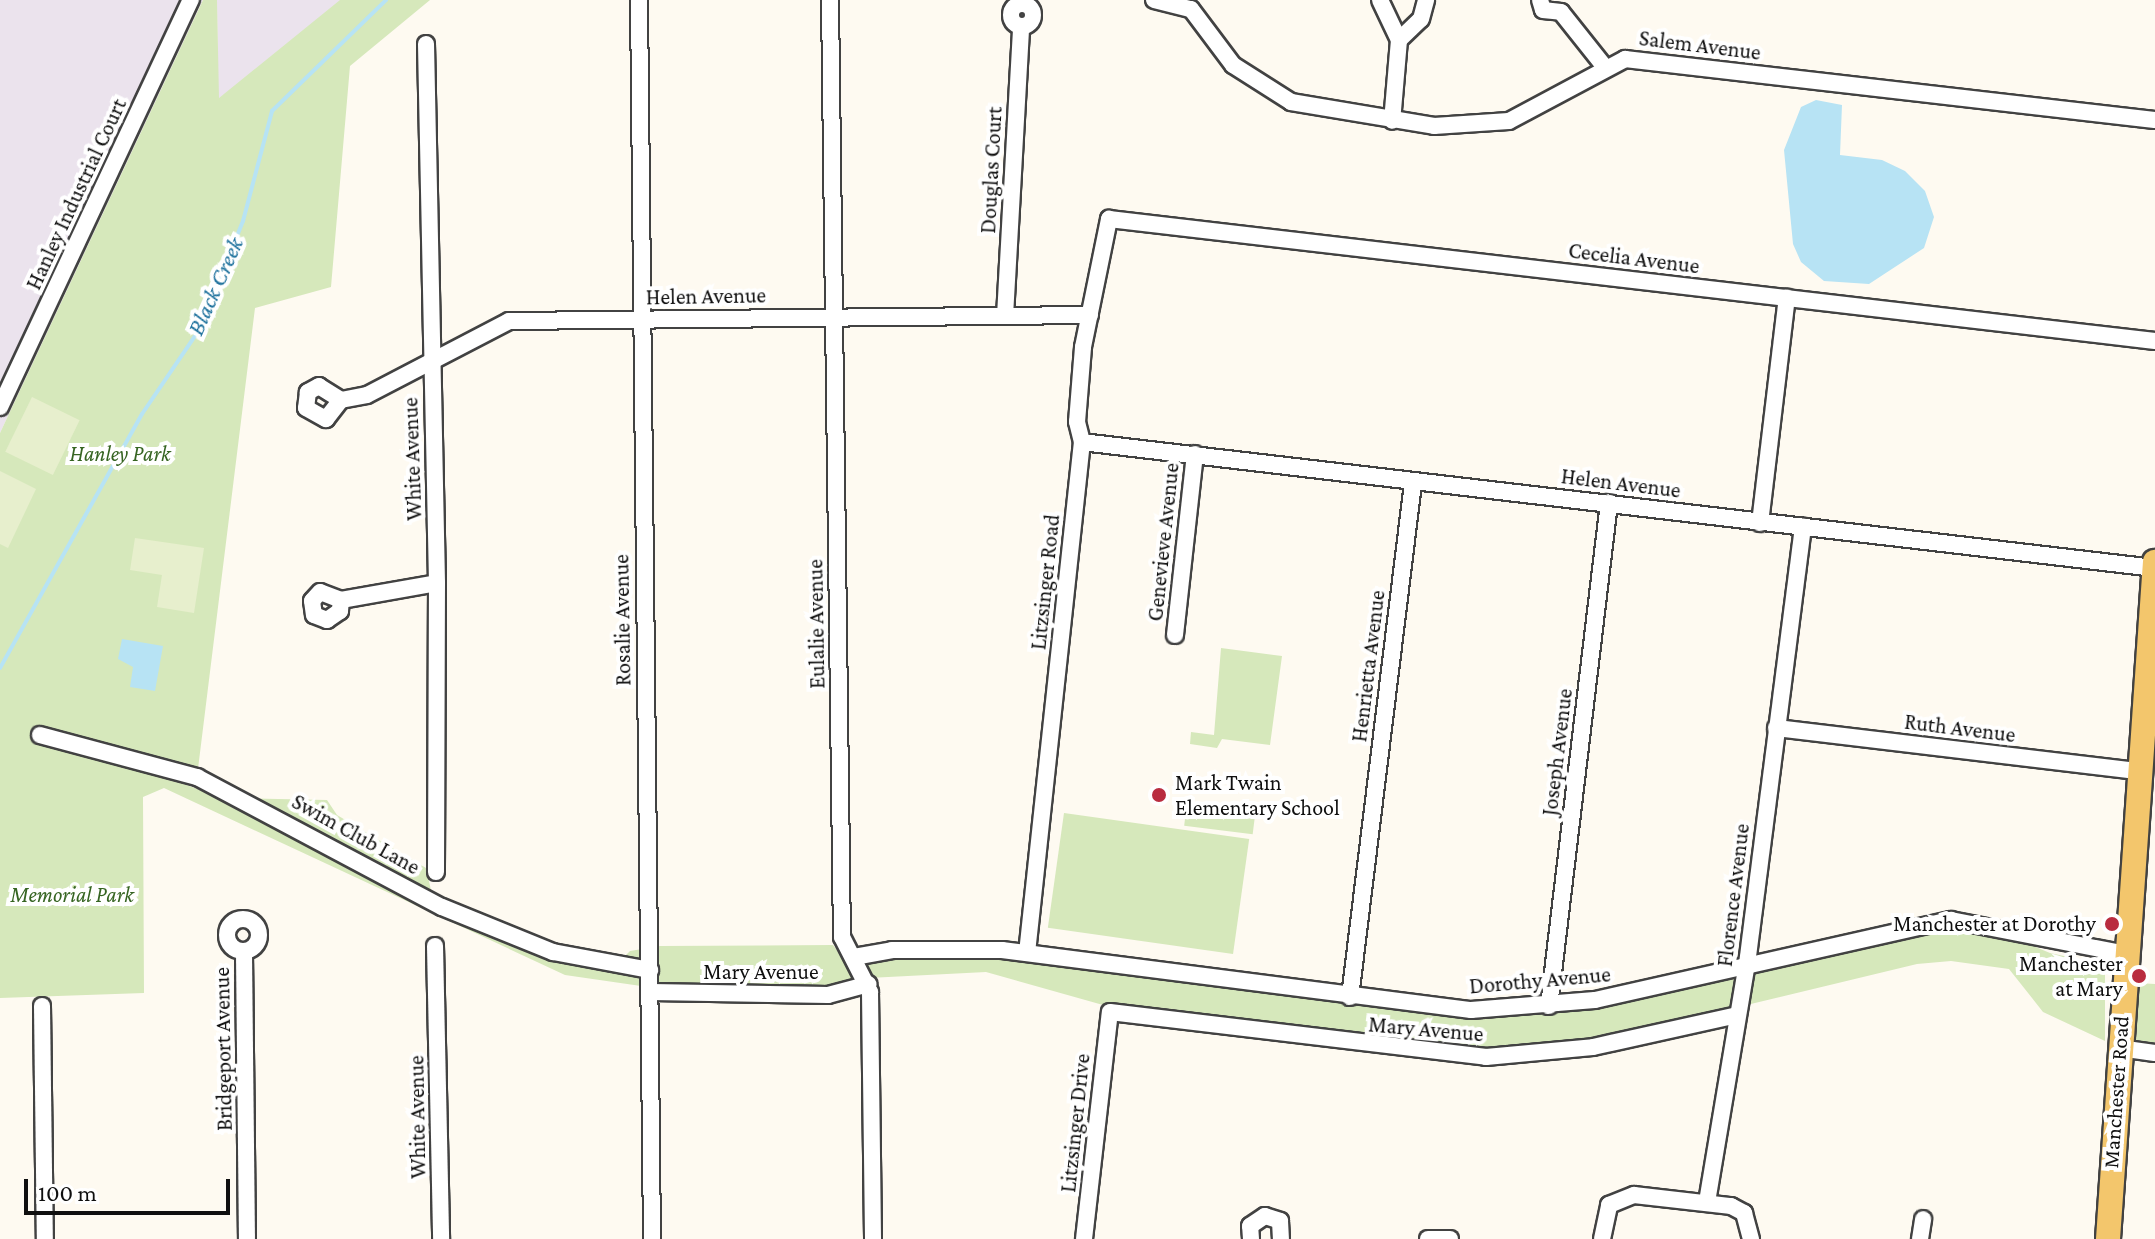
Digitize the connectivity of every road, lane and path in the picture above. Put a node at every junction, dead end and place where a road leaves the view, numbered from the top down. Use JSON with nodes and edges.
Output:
{"nodes":[{"id":1,"x":191,"y":0,"type":"edge"},
{"id":2,"x":639,"y":0,"type":"edge"},
{"id":3,"x":830,"y":0,"type":"edge"},
{"id":4,"x":1154,"y":0,"type":"edge"},
{"id":5,"x":1206,"y":0,"type":"edge"},
{"id":6,"x":1380,"y":0,"type":"edge"},
{"id":7,"x":1426,"y":0,"type":"edge"},
{"id":8,"x":1540,"y":0,"type":"edge"},
{"id":9,"x":1563,"y":6,"type":"edge"},
{"id":10,"x":1191,"y":9,"type":"junction"},
{"id":11,"x":1021,"y":26,"type":"dead end"},
{"id":12,"x":1399,"y":40,"type":"junction"},
{"id":13,"x":426,"y":44,"type":"dead end"},
{"id":14,"x":1604,"y":66,"type":"junction"},
{"id":15,"x":2155,"y":120,"type":"edge"},
{"id":16,"x":1392,"y":121,"type":"junction"},
{"id":17,"x":1109,"y":219,"type":"joint"},
{"id":18,"x":1787,"y":298,"type":"junction"},
{"id":19,"x":1090,"y":315,"type":"junction"},
{"id":20,"x":1005,"y":316,"type":"junction"},
{"id":21,"x":834,"y":317,"type":"junction"},
{"id":22,"x":639,"y":319,"type":"junction"},
{"id":23,"x":2155,"y":341,"type":"edge"},
{"id":24,"x":431,"y":360,"type":"junction"},
{"id":25,"x":341,"y":400,"type":"dead end"},
{"id":26,"x":0,"y":407,"type":"edge"},
{"id":27,"x":1082,"y":442,"type":"junction"},
{"id":28,"x":1195,"y":454,"type":"junction"},
{"id":29,"x":1413,"y":483,"type":"junction"},
{"id":30,"x":1609,"y":503,"type":"junction"},
{"id":31,"x":1760,"y":523,"type":"junction"},
{"id":32,"x":1803,"y":527,"type":"junction"},
{"id":33,"x":2155,"y":562,"type":"edge"},
{"id":34,"x":2154,"y":568,"type":"edge"},
{"id":35,"x":437,"y":583,"type":"junction"},
{"id":36,"x":341,"y":600,"type":"dead end"},
{"id":37,"x":1175,"y":635,"type":"dead end"},
{"id":38,"x":1776,"y":728,"type":"junction"},
{"id":39,"x":40,"y":735,"type":"dead end"},
{"id":40,"x":2139,"y":771,"type":"junction"},
{"id":41,"x":436,"y":872,"type":"dead end"},
{"id":42,"x":435,"y":946,"type":"dead end"},
{"id":43,"x":1027,"y":953,"type":"junction"},
{"id":44,"x":244,"y":954,"type":"dead end"},
{"id":45,"x":2126,"y":954,"type":"junction"},
{"id":46,"x":854,"y":957,"type":"junction"},
{"id":47,"x":1747,"y":964,"type":"junction"},
{"id":48,"x":650,"y":970,"type":"junction"},
{"id":49,"x":869,"y":984,"type":"junction"},
{"id":50,"x":651,"y":992,"type":"junction"},
{"id":51,"x":1350,"y":997,"type":"junction"},
{"id":52,"x":42,"y":1006,"type":"dead end"},
{"id":53,"x":1549,"y":1006,"type":"junction"},
{"id":54,"x":1110,"y":1012,"type":"joint"},
{"id":55,"x":1737,"y":1015,"type":"junction"},
{"id":56,"x":2119,"y":1048,"type":"junction"},
{"id":57,"x":2155,"y":1053,"type":"edge"},
{"id":58,"x":1707,"y":1202,"type":"junction"},
{"id":59,"x":1923,"y":1219,"type":"dead end"},
{"id":60,"x":45,"y":1239,"type":"edge"},
{"id":61,"x":247,"y":1239,"type":"edge"},
{"id":62,"x":441,"y":1239,"type":"edge"},
{"id":63,"x":652,"y":1239,"type":"edge"},
{"id":64,"x":873,"y":1239,"type":"edge"},
{"id":65,"x":1084,"y":1239,"type":"edge"},
{"id":66,"x":1251,"y":1239,"type":"edge"},
{"id":67,"x":1281,"y":1239,"type":"edge"},
{"id":68,"x":1428,"y":1239,"type":"edge"},
{"id":69,"x":1450,"y":1239,"type":"edge"},
{"id":70,"x":1602,"y":1239,"type":"edge"},
{"id":71,"x":1751,"y":1239,"type":"edge"},
{"id":72,"x":1920,"y":1239,"type":"edge"},
{"id":73,"x":2108,"y":1239,"type":"edge"}],
"edges":[{"from":1,"to":26,"type":"street","name":"Hanley Industrial Court"},
{"from":2,"to":22,"type":"street","name":"Rosalie Avenue"},
{"from":3,"to":21,"type":"street","name":"Eulalie Avenue"},
{"from":4,"to":10,"type":"street"},
{"from":5,"to":10,"type":"street"},
{"from":6,"to":12,"type":"street"},
{"from":7,"to":12,"type":"street"},
{"from":8,"to":9,"type":"street"},
{"from":9,"to":14,"type":"street"},
{"from":10,"to":16,"type":"street","name":"Salem Avenue"},
{"from":11,"to":20,"type":"street","name":"Douglas Court"},
{"from":12,"to":16,"type":"street"},
{"from":13,"to":24,"type":"street","name":"White Avenue"},
{"from":14,"to":15,"type":"street","name":"Salem Avenue"},
{"from":14,"to":16,"type":"street","name":"Salem Avenue"},
{"from":17,"to":18,"type":"street","name":"Cecelia Avenue"},
{"from":17,"to":19,"type":"street","name":"Litzsinger Road"},
{"from":18,"to":23,"type":"street","name":"Cecelia Avenue"},
{"from":18,"to":31,"type":"street"},
{"from":19,"to":20,"type":"street","name":"Helen Avenue"},
{"from":19,"to":27,"type":"street","name":"Litzsinger Road"},
{"from":20,"to":21,"type":"street","name":"Helen Avenue"},
{"from":21,"to":22,"type":"street","name":"Helen Avenue"},
{"from":21,"to":46,"type":"street","name":"Eulalie Avenue"},
{"from":22,"to":24,"type":"street","name":"Helen Avenue"},
{"from":22,"to":48,"type":"street","name":"Rosalie Avenue"},
{"from":24,"to":25,"type":"street","name":"Helen Avenue"},
{"from":24,"to":35,"type":"street","name":"White Avenue"},
{"from":27,"to":28,"type":"street","name":"Helen Avenue"},
{"from":27,"to":43,"type":"street","name":"Litzsinger Road"},
{"from":28,"to":29,"type":"street","name":"Helen Avenue"},
{"from":28,"to":37,"type":"street","name":"Genevieve Avenue"},
{"from":29,"to":30,"type":"street","name":"Helen Avenue"},
{"from":29,"to":51,"type":"street","name":"Henrietta Avenue"},
{"from":30,"to":31,"type":"street","name":"Helen Avenue"},
{"from":30,"to":53,"type":"street","name":"Joseph Avenue"},
{"from":31,"to":32,"type":"street","name":"Helen Avenue"},
{"from":32,"to":34,"type":"street","name":"Helen Avenue"},
{"from":32,"to":38,"type":"street","name":"Florence Avenue"},
{"from":33,"to":34,"type":"main road","name":"Manchester Road"},
{"from":34,"to":40,"type":"main road","name":"Manchester Road"},
{"from":35,"to":36,"type":"street"},
{"from":35,"to":41,"type":"street","name":"White Avenue"},
{"from":38,"to":40,"type":"street","name":"Ruth Avenue"},
{"from":38,"to":47,"type":"street","name":"Florence Avenue"},
{"from":39,"to":48,"type":"street","name":"Swim Club Lane"},
{"from":40,"to":45,"type":"main road","name":"Manchester Road"},
{"from":42,"to":62,"type":"street","name":"White Avenue"},
{"from":43,"to":46,"type":"street","name":"Dorothy Avenue"},
{"from":43,"to":51,"type":"street","name":"Dorothy Avenue"},
{"from":44,"to":61,"type":"street","name":"Bridgeport Avenue"},
{"from":45,"to":47,"type":"street","name":"Dorothy Avenue"},
{"from":45,"to":56,"type":"main road","name":"Manchester Road"},
{"from":46,"to":49,"type":"street","name":"Eulalie Avenue"},
{"from":47,"to":53,"type":"street","name":"Dorothy Avenue"},
{"from":47,"to":55,"type":"street","name":"Florence Avenue"},
{"from":48,"to":50,"type":"street","name":"Rosalie Avenue"},
{"from":49,"to":50,"type":"street","name":"Mary Avenue"},
{"from":49,"to":64,"type":"street","name":"Eulalie Avenue"},
{"from":50,"to":63,"type":"street","name":"Rosalie Avenue"},
{"from":51,"to":53,"type":"street","name":"Dorothy Avenue"},
{"from":52,"to":60,"type":"street"},
{"from":54,"to":55,"type":"street","name":"Mary Avenue"},
{"from":54,"to":65,"type":"street","name":"Litzsinger Drive"},
{"from":55,"to":58,"type":"street","name":"Florence Avenue"},
{"from":56,"to":57,"type":"street"},
{"from":56,"to":73,"type":"main road","name":"Manchester Road"},
{"from":58,"to":70,"type":"street"},
{"from":58,"to":71,"type":"street"},
{"from":59,"to":72,"type":"street"},
{"from":66,"to":67,"type":"street"},
{"from":68,"to":69,"type":"street"}]}
